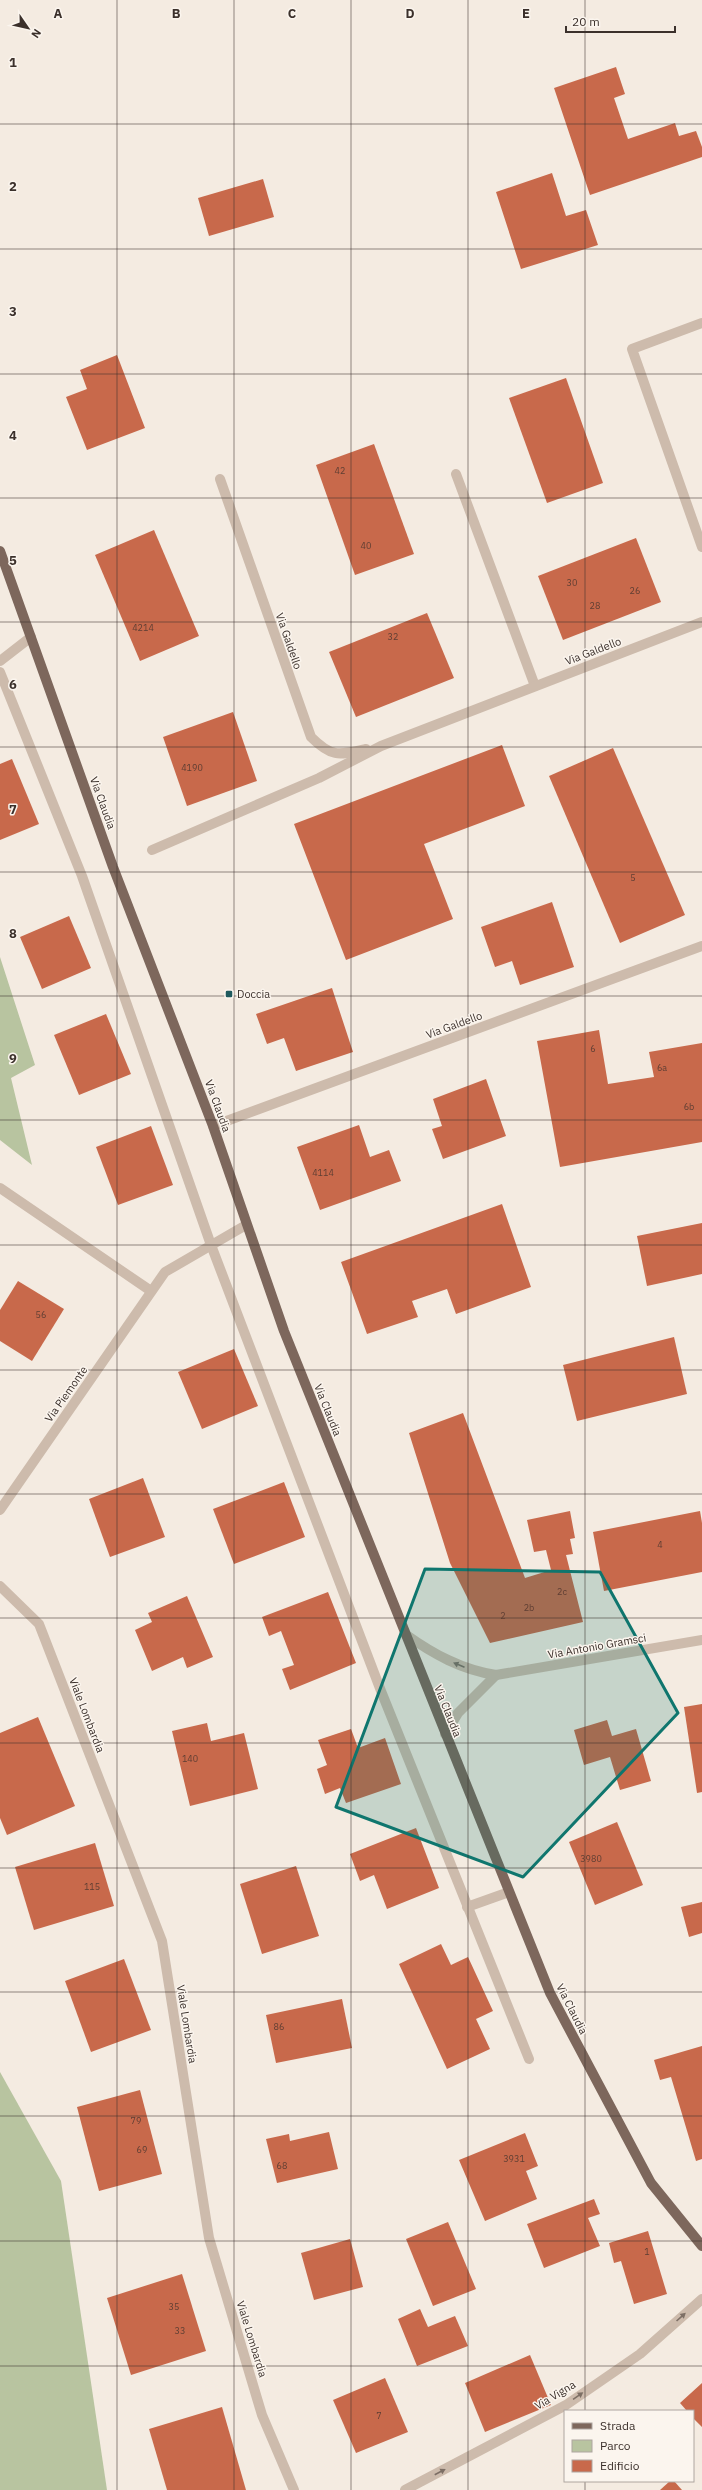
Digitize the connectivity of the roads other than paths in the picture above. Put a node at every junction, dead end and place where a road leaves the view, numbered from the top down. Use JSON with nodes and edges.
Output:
{"nodes":[{"id":1,"x":702,"y":323,"type":"edge"},
{"id":2,"x":456,"y":474,"type":"dead end"},
{"id":3,"x":220,"y":479,"type":"dead end"},
{"id":4,"x":702,"y":547,"type":"edge"},
{"id":5,"x":0,"y":551,"type":"edge"},
{"id":6,"x":702,"y":622,"type":"edge"},
{"id":7,"x":32,"y":637,"type":"junction"},
{"id":8,"x":0,"y":661,"type":"edge"},
{"id":9,"x":0,"y":672,"type":"edge"},
{"id":10,"x":535,"y":686,"type":"junction"},
{"id":11,"x":381,"y":746,"type":"junction"},
{"id":12,"x":152,"y":850,"type":"dead end"},
{"id":13,"x":702,"y":946,"type":"edge"},
{"id":14,"x":213,"y":1126,"type":"junction"},
{"id":15,"x":0,"y":1188,"type":"edge"},
{"id":16,"x":246,"y":1225,"type":"junction"},
{"id":17,"x":211,"y":1245,"type":"junction"},
{"id":18,"x":152,"y":1291,"type":"junction"},
{"id":19,"x":0,"y":1510,"type":"edge"},
{"id":20,"x":0,"y":1586,"type":"edge"},
{"id":21,"x":405,"y":1634,"type":"junction"},
{"id":22,"x":702,"y":1640,"type":"edge"},
{"id":23,"x":496,"y":1675,"type":"junction"},
{"id":24,"x":445,"y":1734,"type":"junction"},
{"id":25,"x":509,"y":1892,"type":"junction"},
{"id":26,"x":467,"y":1907,"type":"junction"},
{"id":27,"x":529,"y":2059,"type":"dead end"},
{"id":28,"x":702,"y":2246,"type":"edge"},
{"id":29,"x":702,"y":2298,"type":"edge"},
{"id":30,"x":294,"y":2490,"type":"edge"},
{"id":31,"x":405,"y":2490,"type":"edge"}],
"edges":[{"from":1,"to":4,"type":"street"},
{"from":2,"to":10,"type":"street"},
{"from":3,"to":11,"type":"street","name":"Via Galdello"},
{"from":5,"to":7,"type":"main road","name":"Via Claudia"},
{"from":6,"to":10,"type":"street","name":"Via Galdello"},
{"from":7,"to":8,"type":"street"},
{"from":7,"to":14,"type":"main road","name":"Via Claudia"},
{"from":9,"to":17,"type":"street"},
{"from":10,"to":11,"type":"street","name":"Via Galdello"},
{"from":11,"to":12,"type":"street","name":"Via Galdello"},
{"from":13,"to":14,"type":"street","name":"Via Galdello"},
{"from":14,"to":16,"type":"main road","name":"Via Claudia"},
{"from":15,"to":18,"type":"street"},
{"from":16,"to":17,"type":"street","name":"Via Piemonte"},
{"from":16,"to":21,"type":"main road","name":"Via Claudia"},
{"from":17,"to":18,"type":"street","name":"Via Piemonte"},
{"from":17,"to":26,"type":"street"},
{"from":18,"to":19,"type":"street","name":"Via Piemonte"},
{"from":20,"to":30,"type":"street","name":"Viale Lombardia"},
{"from":23,"to":21,"type":"street","name":"Via Antonio Gramsci","one_way":true},
{"from":21,"to":24,"type":"main road","name":"Via Claudia"},
{"from":22,"to":23,"type":"street","name":"Via Antonio Gramsci"},
{"from":23,"to":24,"type":"street"},
{"from":24,"to":25,"type":"main road","name":"Via Claudia"},
{"from":25,"to":26,"type":"street"},
{"from":25,"to":28,"type":"main road","name":"Via Claudia"},
{"from":26,"to":27,"type":"street"},
{"from":31,"to":29,"type":"street","name":"Via Vigna","one_way":true}]}
